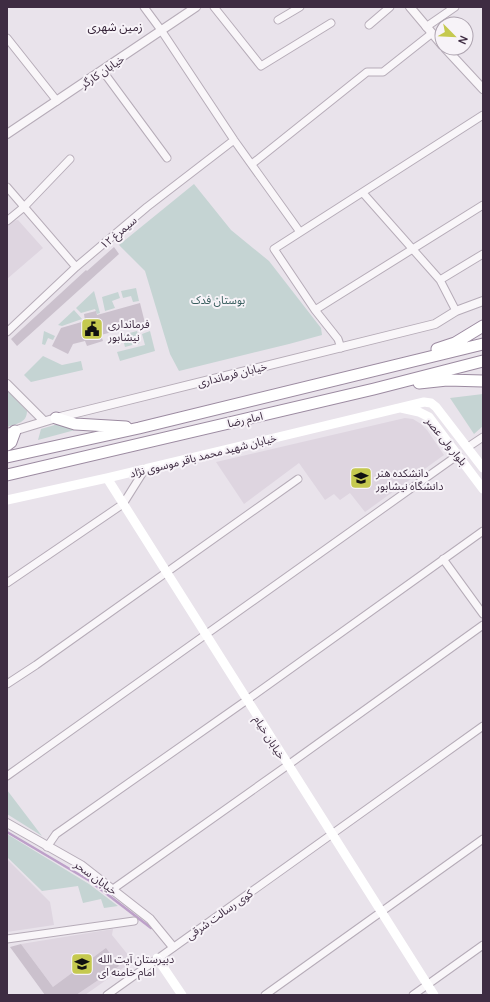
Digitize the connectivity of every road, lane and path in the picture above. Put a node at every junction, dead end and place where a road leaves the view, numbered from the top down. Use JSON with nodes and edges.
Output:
{"nodes":[{"id":1,"x":144,"y":7,"type":"edge"},
{"id":2,"x":196,"y":7,"type":"edge"},
{"id":3,"x":214,"y":7,"type":"edge"},
{"id":4,"x":300,"y":7,"type":"edge"},
{"id":5,"x":390,"y":7,"type":"edge"},
{"id":6,"x":410,"y":7,"type":"edge"},
{"id":7,"x":455,"y":7,"type":"edge"},
{"id":8,"x":278,"y":20,"type":"dead end"},
{"id":9,"x":331,"y":23,"type":"dead end"},
{"id":10,"x":369,"y":25,"type":"dead end"},
{"id":11,"x":426,"y":27,"type":"junction"},
{"id":12,"x":161,"y":30,"type":"junction"},
{"id":13,"x":431,"y":34,"type":"junction"},
{"id":14,"x":434,"y":37,"type":"edge"},
{"id":15,"x":7,"y":38,"type":"edge"},
{"id":16,"x":453,"y":56,"type":"edge"},
{"id":17,"x":102,"y":70,"type":"junction"},
{"id":18,"x":481,"y":84,"type":"edge"},
{"id":19,"x":57,"y":101,"type":"junction"},
{"id":20,"x":483,"y":115,"type":"edge"},
{"id":21,"x":7,"y":134,"type":"edge"},
{"id":22,"x":234,"y":140,"type":"junction"},
{"id":23,"x":167,"y":158,"type":"dead end"},
{"id":24,"x":70,"y":159,"type":"dead end"},
{"id":25,"x":252,"y":164,"type":"junction"},
{"id":26,"x":7,"y":187,"type":"edge"},
{"id":27,"x":363,"y":193,"type":"junction"},
{"id":28,"x":483,"y":205,"type":"edge"},
{"id":29,"x":24,"y":207,"type":"junction"},
{"id":30,"x":7,"y":221,"type":"edge"},
{"id":31,"x":300,"y":232,"type":"junction"},
{"id":32,"x":412,"y":248,"type":"junction"},
{"id":33,"x":483,"y":254,"type":"edge"},
{"id":34,"x":76,"y":267,"type":"junction"},
{"id":35,"x":440,"y":280,"type":"junction"},
{"id":36,"x":483,"y":301,"type":"edge"},
{"id":37,"x":315,"y":310,"type":"junction"},
{"id":38,"x":456,"y":311,"type":"junction"},
{"id":39,"x":483,"y":326,"type":"edge"},
{"id":40,"x":7,"y":332,"type":"edge"},
{"id":41,"x":483,"y":344,"type":"edge"},
{"id":42,"x":341,"y":348,"type":"junction"},
{"id":43,"x":483,"y":362,"type":"edge"},
{"id":44,"x":369,"y":372,"type":"junction"},
{"id":45,"x":483,"y":381,"type":"edge"},
{"id":46,"x":7,"y":384,"type":"edge"},
{"id":47,"x":374,"y":389,"type":"junction"},
{"id":48,"x":398,"y":408,"type":"junction"},
{"id":49,"x":56,"y":418,"type":"junction"},
{"id":50,"x":44,"y":421,"type":"junction"},
{"id":51,"x":139,"y":428,"type":"junction"},
{"id":52,"x":11,"y":432,"type":"edge"},
{"id":53,"x":483,"y":437,"type":"edge"},
{"id":54,"x":7,"y":445,"type":"edge"},
{"id":55,"x":468,"y":448,"type":"junction"},
{"id":56,"x":458,"y":455,"type":"junction"},
{"id":57,"x":7,"y":457,"type":"edge"},
{"id":58,"x":483,"y":468,"type":"edge"},
{"id":59,"x":145,"y":469,"type":"junction"},
{"id":60,"x":7,"y":475,"type":"edge"},
{"id":61,"x":107,"y":478,"type":"junction"},
{"id":62,"x":298,"y":479,"type":"dead end"},
{"id":63,"x":483,"y":489,"type":"edge"},
{"id":64,"x":7,"y":500,"type":"edge"},
{"id":65,"x":123,"y":504,"type":"junction"},
{"id":66,"x":483,"y":531,"type":"edge"},
{"id":67,"x":443,"y":559,"type":"junction"},
{"id":68,"x":166,"y":572,"type":"junction"},
{"id":69,"x":7,"y":583,"type":"edge"},
{"id":70,"x":483,"y":614,"type":"edge"},
{"id":71,"x":483,"y":625,"type":"edge"},
{"id":72,"x":206,"y":635,"type":"junction"},
{"id":73,"x":7,"y":684,"type":"edge"},
{"id":74,"x":247,"y":700,"type":"junction"},
{"id":75,"x":483,"y":726,"type":"edge"},
{"id":76,"x":288,"y":765,"type":"junction"},
{"id":77,"x":7,"y":776,"type":"edge"},
{"id":78,"x":7,"y":823,"type":"edge"},
{"id":79,"x":332,"y":835,"type":"junction"},
{"id":80,"x":483,"y":839,"type":"edge"},
{"id":81,"x":48,"y":847,"type":"junction"},
{"id":82,"x":112,"y":889,"type":"junction"},
{"id":83,"x":382,"y":912,"type":"junction"},
{"id":84,"x":134,"y":920,"type":"dead end"},
{"id":85,"x":7,"y":939,"type":"edge"},
{"id":86,"x":483,"y":946,"type":"edge"},
{"id":87,"x":173,"y":947,"type":"junction"},
{"id":88,"x":157,"y":958,"type":"junction"},
{"id":89,"x":427,"y":985,"type":"junction"},
{"id":90,"x":107,"y":995,"type":"edge"},
{"id":91,"x":182,"y":995,"type":"edge"},
{"id":92,"x":265,"y":995,"type":"edge"},
{"id":93,"x":414,"y":995,"type":"edge"},
{"id":94,"x":434,"y":995,"type":"edge"}],
"edges":[{"from":1,"to":12,"type":"street"},
{"from":2,"to":12,"type":"street","name":"خیابان کارگر"},
{"from":3,"to":9,"type":"street"},
{"from":4,"to":8,"type":"street"},
{"from":5,"to":10,"type":"street"},
{"from":6,"to":11,"type":"street"},
{"from":7,"to":11,"type":"street"},
{"from":11,"to":13,"type":"street"},
{"from":12,"to":17,"type":"street","name":"خیابان کارگر"},
{"from":12,"to":22,"type":"street"},
{"from":13,"to":14,"type":"street"},
{"from":13,"to":25,"type":"street"},
{"from":15,"to":19,"type":"street"},
{"from":16,"to":18,"type":"street"},
{"from":17,"to":19,"type":"street","name":"خیابان کارگر"},
{"from":17,"to":23,"type":"street"},
{"from":19,"to":21,"type":"street","name":"خیابان کارگر"},
{"from":20,"to":27,"type":"street"},
{"from":22,"to":25,"type":"street"},
{"from":22,"to":34,"type":"street","name":"سیمرغ ۱۲"},
{"from":24,"to":29,"type":"street"},
{"from":25,"to":31,"type":"street"},
{"from":26,"to":29,"type":"street"},
{"from":27,"to":31,"type":"street"},
{"from":27,"to":32,"type":"street"},
{"from":28,"to":32,"type":"street"},
{"from":29,"to":30,"type":"street"},
{"from":29,"to":34,"type":"street"},
{"from":31,"to":37,"type":"street"},
{"from":32,"to":35,"type":"street"},
{"from":32,"to":37,"type":"street"},
{"from":33,"to":35,"type":"street"},
{"from":34,"to":40,"type":"street","name":"سیمرغ ۱۲"},
{"from":35,"to":38,"type":"street"},
{"from":36,"to":38,"type":"street","name":"خیابان فرمانداری"},
{"from":37,"to":42,"type":"street"},
{"from":38,"to":42,"type":"street","name":"خیابان فرمانداری"},
{"from":39,"to":44,"type":"highway"},
{"from":41,"to":44,"type":"highway","name":"امام رضا"},
{"from":42,"to":49,"type":"street","name":"خیابان فرمانداری"},
{"from":43,"to":47,"type":"highway","name":"امام رضا"},
{"from":44,"to":51,"type":"highway","name":"امام رضا"},
{"from":45,"to":47,"type":"highway"},
{"from":46,"to":50,"type":"street"},
{"from":47,"to":60,"type":"highway","name":"امام رضا"},
{"from":48,"to":55,"type":"main road","name":"بلوار ولی عصر"},
{"from":48,"to":56,"type":"main road","name":"بلوار ولی عصر"},
{"from":48,"to":59,"type":"main road","name":"خیابان شهید محمد باقر موسوی نژاد"},
{"from":49,"to":50,"type":"street","name":"خیابان فرمانداری"},
{"from":49,"to":51,"type":"highway"},
{"from":50,"to":52,"type":"street","name":"خیابان فرمانداری"},
{"from":51,"to":57,"type":"highway","name":"امام رضا"},
{"from":52,"to":54,"type":"highway"},
{"from":53,"to":55,"type":"street"},
{"from":55,"to":56,"type":"main road"},
{"from":55,"to":58,"type":"main road","name":"بلوار ولی عصر"},
{"from":56,"to":63,"type":"main road","name":"بلوار ولی عصر"},
{"from":56,"to":72,"type":"street"},
{"from":59,"to":61,"type":"main road","name":"خیابان شهید محمد باقر موسوی نژاد"},
{"from":59,"to":65,"type":"street"},
{"from":61,"to":64,"type":"main road","name":"خیابان شهید محمد باقر موسوی نژاد"},
{"from":61,"to":65,"type":"main road","name":"خیابان خیام"},
{"from":62,"to":68,"type":"street"},
{"from":65,"to":68,"type":"main road","name":"خیابان خیام"},
{"from":65,"to":69,"type":"street"},
{"from":66,"to":67,"type":"street"},
{"from":67,"to":70,"type":"street"},
{"from":67,"to":74,"type":"street"},
{"from":68,"to":72,"type":"main road","name":"خیابان خیام"},
{"from":68,"to":73,"type":"street"},
{"from":71,"to":76,"type":"street"},
{"from":72,"to":74,"type":"main road","name":"خیابان خیام"},
{"from":72,"to":77,"type":"street"},
{"from":74,"to":76,"type":"main road","name":"خیابان خیام"},
{"from":74,"to":81,"type":"street"},
{"from":75,"to":79,"type":"street","name":"کوی رسالت شرقی"},
{"from":76,"to":79,"type":"main road","name":"خیابان خیام"},
{"from":76,"to":82,"type":"street"},
{"from":78,"to":81,"type":"street","name":"خیابان سحر"},
{"from":79,"to":83,"type":"main road","name":"خیابان خیام"},
{"from":79,"to":87,"type":"street","name":"کوی رسالت شرقی"},
{"from":80,"to":83,"type":"street"},
{"from":81,"to":82,"type":"street","name":"خیابان سحر"},
{"from":82,"to":87,"type":"street","name":"خیابان سحر"},
{"from":83,"to":89,"type":"main road","name":"خیابان خیام"},
{"from":83,"to":92,"type":"street"},
{"from":84,"to":85,"type":"street"},
{"from":86,"to":89,"type":"street"},
{"from":87,"to":88,"type":"street","name":"کوی رسالت شرقی"},
{"from":88,"to":90,"type":"street","name":"کوی رسالت شرقی"},
{"from":88,"to":91,"type":"main road"},
{"from":89,"to":93,"type":"street"},
{"from":89,"to":94,"type":"main road","name":"خیابان خیام"}]}
